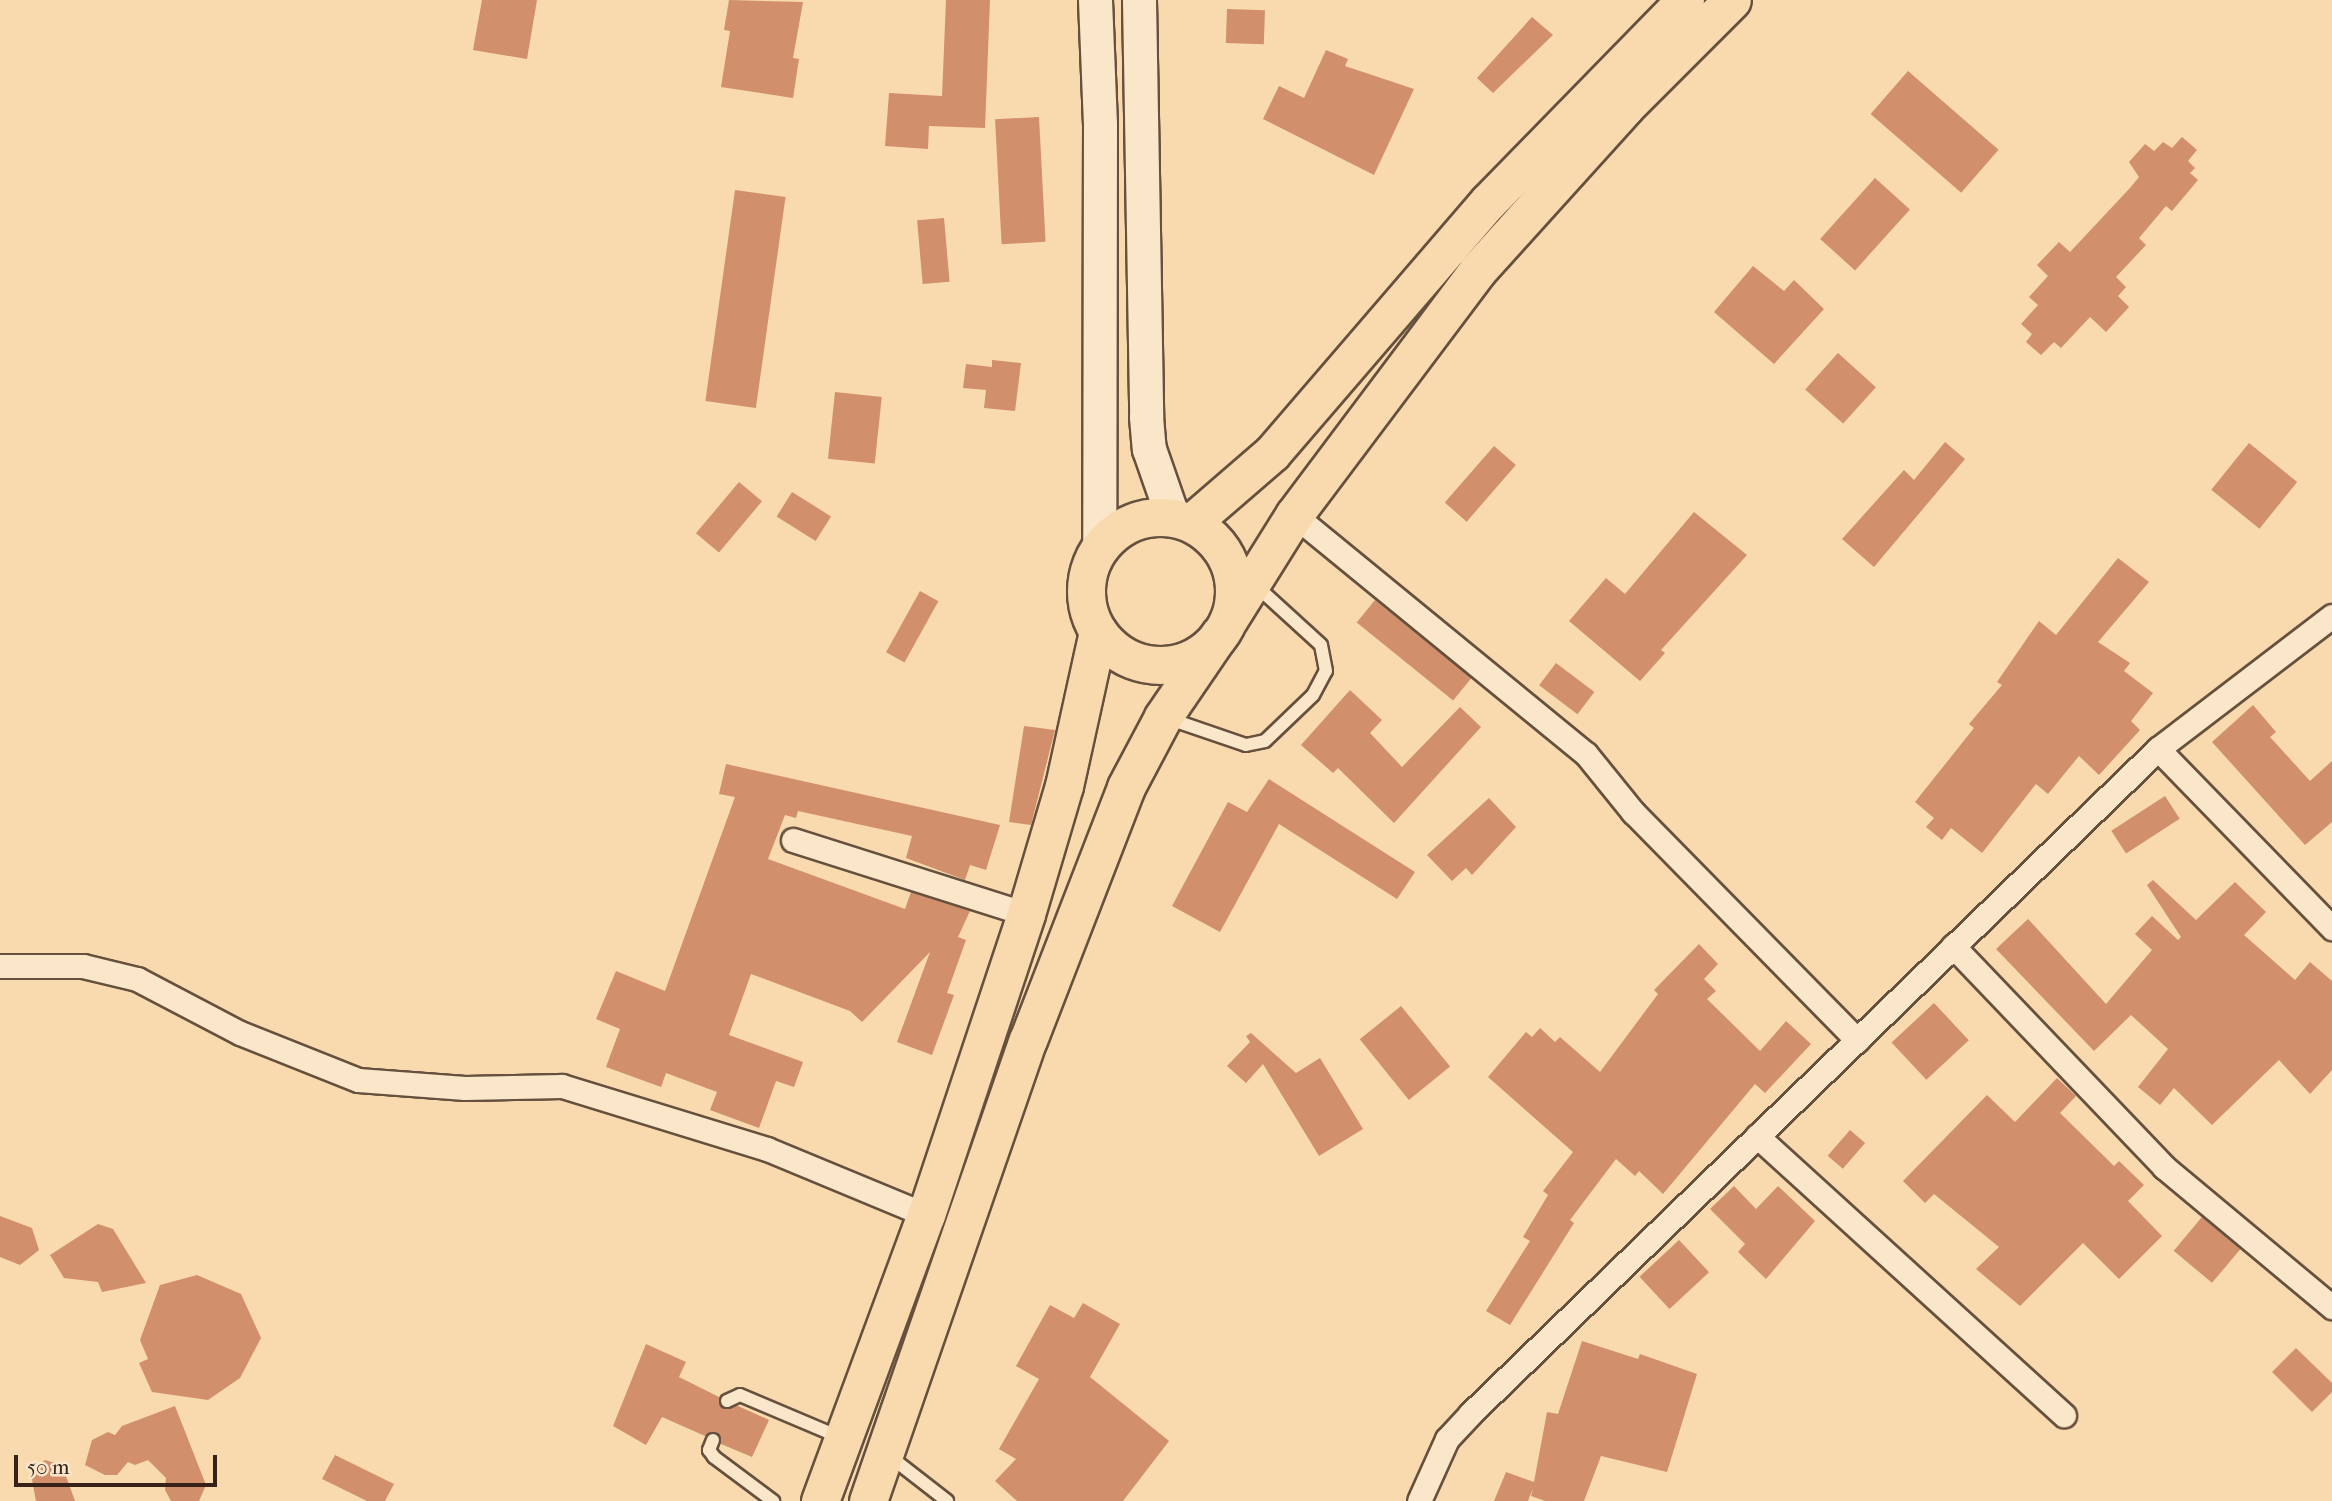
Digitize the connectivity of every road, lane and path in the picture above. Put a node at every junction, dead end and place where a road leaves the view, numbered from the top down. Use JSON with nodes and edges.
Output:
{"nodes":[{"id":1,"x":1095,"y":0,"type":"edge"},
{"id":2,"x":1139,"y":0,"type":"edge"},
{"id":3,"x":1685,"y":0,"type":"edge"},
{"id":4,"x":1732,"y":0,"type":"edge"},
{"id":5,"x":1294,"y":515,"type":"junction"},
{"id":6,"x":1182,"y":520,"type":"junction"},
{"id":7,"x":1099,"y":550,"type":"junction"},
{"id":8,"x":1250,"y":581,"type":"junction"},
{"id":9,"x":2332,"y":616,"type":"edge"},
{"id":10,"x":1224,"y":627,"type":"junction"},
{"id":11,"x":1098,"y":632,"type":"junction"},
{"id":12,"x":1163,"y":717,"type":"junction"},
{"id":13,"x":2158,"y":749,"type":"junction"},
{"id":14,"x":793,"y":840,"type":"dead end"},
{"id":15,"x":1026,"y":914,"type":"junction"},
{"id":16,"x":2332,"y":928,"type":"edge"},
{"id":17,"x":1952,"y":946,"type":"junction"},
{"id":18,"x":0,"y":966,"type":"edge"},
{"id":19,"x":1857,"y":1040,"type":"junction"},
{"id":20,"x":1757,"y":1136,"type":"junction"},
{"id":21,"x":926,"y":1215,"type":"junction"},
{"id":22,"x":2332,"y":1307,"type":"edge"},
{"id":23,"x":727,"y":1401,"type":"dead end"},
{"id":24,"x":2064,"y":1415,"type":"dead end"},
{"id":25,"x":843,"y":1439,"type":"junction"},
{"id":26,"x":712,"y":1440,"type":"dead end"},
{"id":27,"x":885,"y":1453,"type":"junction"},
{"id":28,"x":773,"y":1501,"type":"edge"},
{"id":29,"x":820,"y":1501,"type":"edge"},
{"id":30,"x":868,"y":1501,"type":"edge"},
{"id":31,"x":947,"y":1501,"type":"edge"},
{"id":32,"x":1419,"y":1501,"type":"edge"}],
"edges":[{"from":1,"to":7,"type":"main road"},
{"from":2,"to":6,"type":"main road"},
{"from":3,"to":6,"type":"main road"},
{"from":4,"to":5,"type":"main road"},
{"from":5,"to":8,"type":"main road"},
{"from":5,"to":19,"type":"street"},
{"from":6,"to":7,"type":"main road"},
{"from":6,"to":10,"type":"main road"},
{"from":7,"to":11,"type":"main road"},
{"from":8,"to":10,"type":"main road"},
{"from":8,"to":12,"type":"lane"},
{"from":9,"to":13,"type":"street"},
{"from":10,"to":11,"type":"main road"},
{"from":10,"to":12,"type":"main road"},
{"from":11,"to":15,"type":"main road"},
{"from":12,"to":27,"type":"main road"},
{"from":13,"to":16,"type":"street"},
{"from":13,"to":17,"type":"street"},
{"from":14,"to":15,"type":"street"},
{"from":15,"to":21,"type":"main road"},
{"from":17,"to":19,"type":"street"},
{"from":17,"to":22,"type":"street"},
{"from":18,"to":21,"type":"street"},
{"from":19,"to":20,"type":"street"},
{"from":20,"to":24,"type":"street"},
{"from":20,"to":32,"type":"street"},
{"from":21,"to":25,"type":"main road"},
{"from":23,"to":25,"type":"lane"},
{"from":25,"to":29,"type":"main road"},
{"from":26,"to":28,"type":"lane"},
{"from":27,"to":30,"type":"main road"},
{"from":27,"to":31,"type":"lane"}]}
